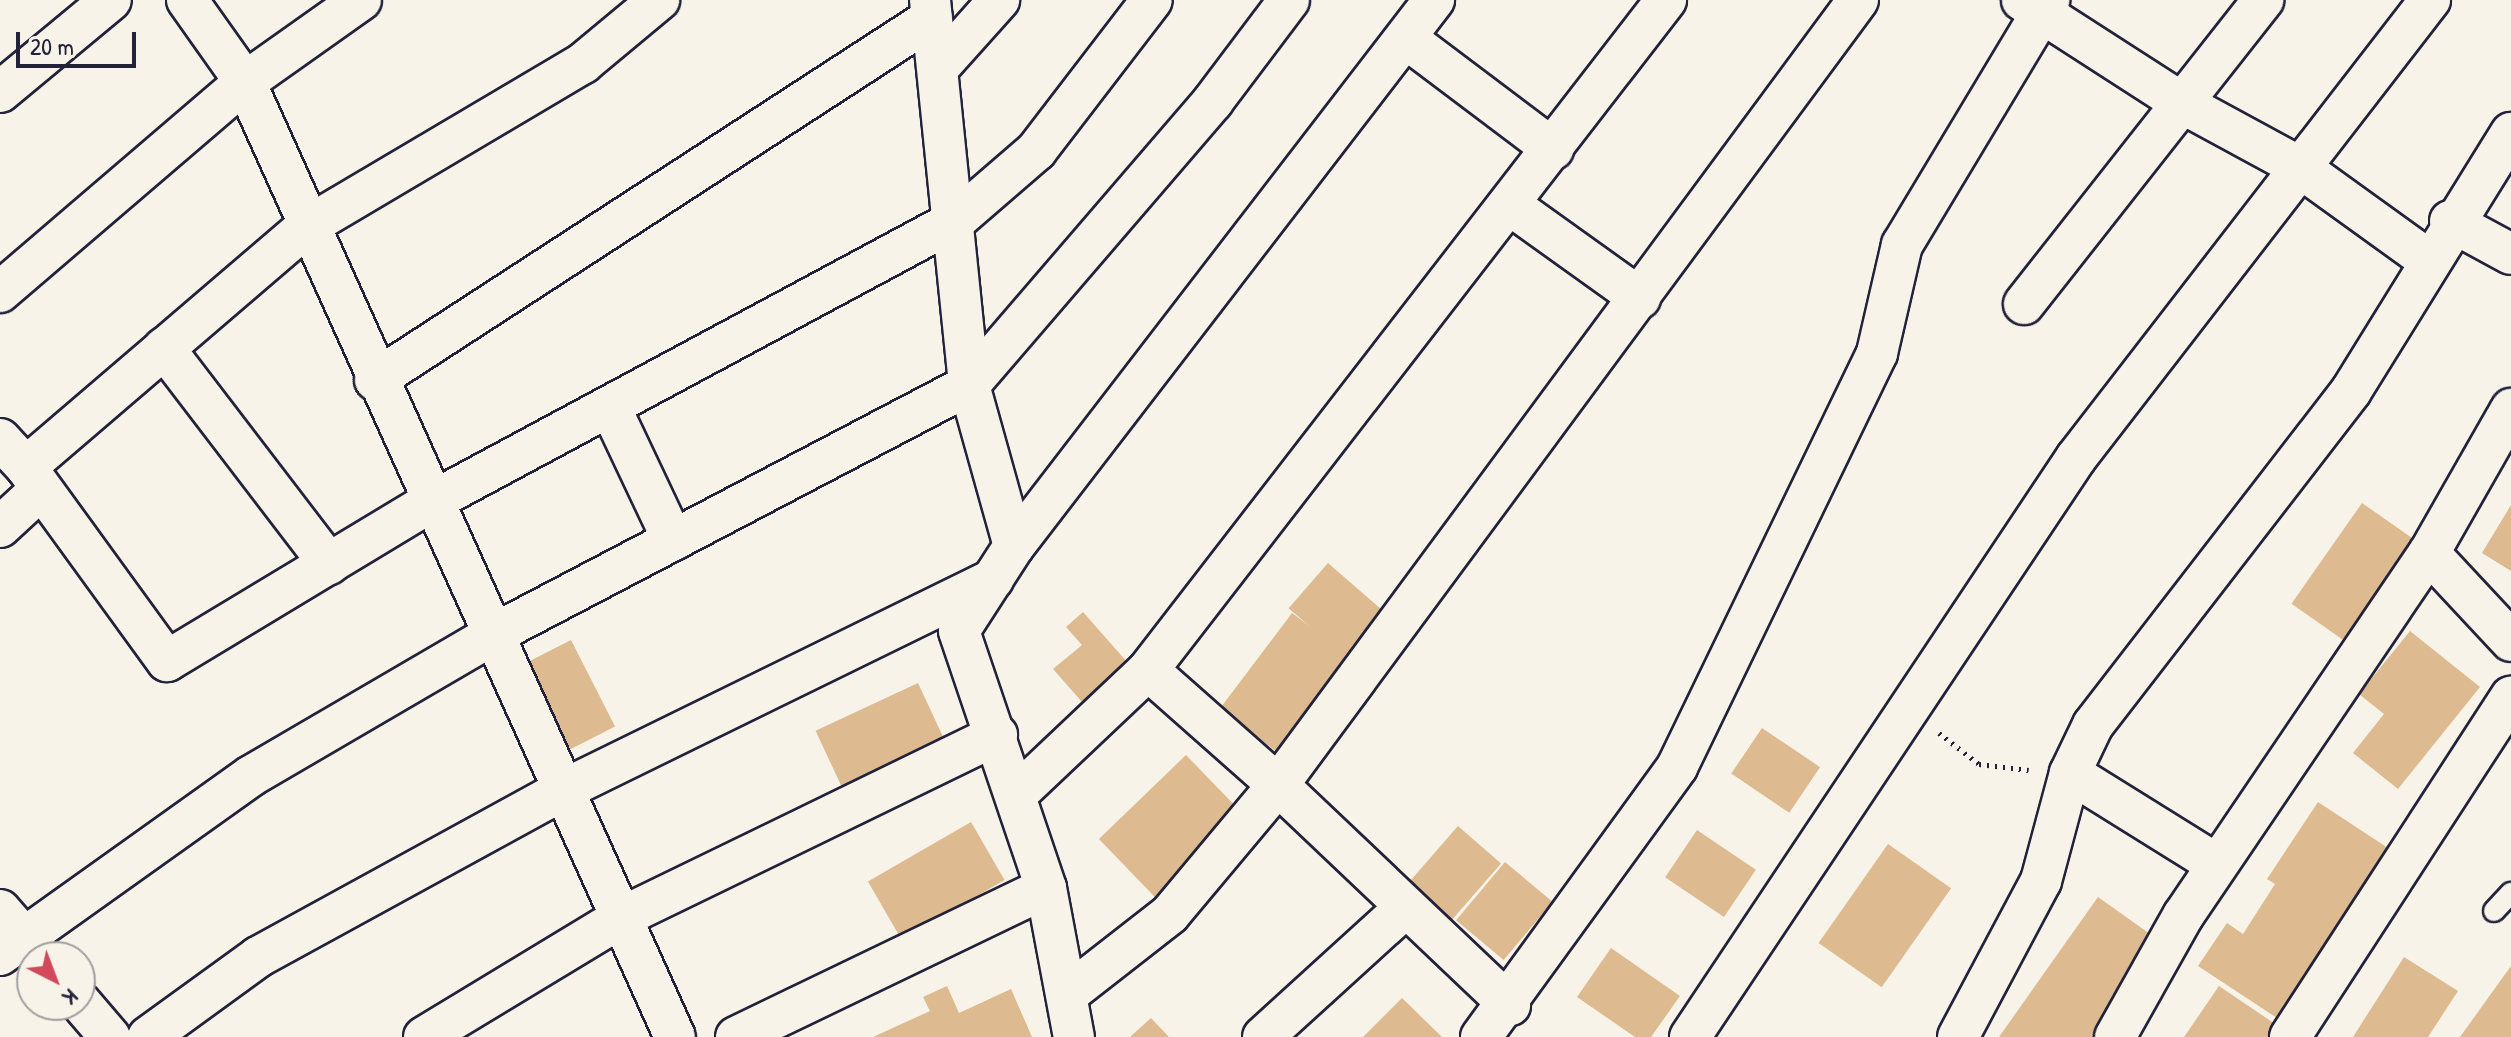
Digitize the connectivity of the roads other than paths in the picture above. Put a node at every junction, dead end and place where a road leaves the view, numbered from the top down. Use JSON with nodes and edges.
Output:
{"nodes":[{"id":1,"x":111,"y":0,"type":"edge"},
{"id":2,"x":187,"y":0,"type":"edge"},
{"id":3,"x":361,"y":0,"type":"edge"},
{"id":4,"x":659,"y":0,"type":"edge"},
{"id":5,"x":999,"y":0,"type":"edge"},
{"id":6,"x":1152,"y":0,"type":"edge"},
{"id":7,"x":1289,"y":0,"type":"edge"},
{"id":8,"x":1434,"y":0,"type":"edge"},
{"id":9,"x":1666,"y":0,"type":"edge"},
{"id":10,"x":1858,"y":0,"type":"edge"},
{"id":11,"x":2263,"y":0,"type":"edge"},
{"id":12,"x":2430,"y":0,"type":"edge"},
{"id":13,"x":2037,"y":4,"type":"edge"},
{"id":14,"x":931,"y":9,"type":"edge"},
{"id":15,"x":1407,"y":39,"type":"junction"},
{"id":16,"x":940,"y":66,"type":"junction"},
{"id":17,"x":245,"y":82,"type":"junction"},
{"id":18,"x":0,"y":92,"type":"edge"},
{"id":19,"x":2180,"y":102,"type":"junction"},
{"id":20,"x":2511,"y":133,"type":"edge"},
{"id":21,"x":1553,"y":149,"type":"junction"},
{"id":22,"x":2298,"y":166,"type":"junction"},
{"id":23,"x":1510,"y":205,"type":"junction"},
{"id":24,"x":956,"y":220,"type":"junction"},
{"id":25,"x":2450,"y":221,"type":"junction"},
{"id":26,"x":306,"y":227,"type":"junction"},
{"id":27,"x":2511,"y":254,"type":"edge"},
{"id":28,"x":2427,"y":259,"type":"junction"},
{"id":29,"x":0,"y":292,"type":"edge"},
{"id":30,"x":1640,"y":298,"type":"junction"},
{"id":31,"x":2024,"y":304,"type":"dead end"},
{"id":32,"x":164,"y":348,"type":"junction"},
{"id":33,"x":375,"y":380,"type":"junction"},
{"id":34,"x":969,"y":385,"type":"junction"},
{"id":35,"x":611,"y":409,"type":"junction"},
{"id":36,"x":2511,"y":409,"type":"edge"},
{"id":37,"x":22,"y":465,"type":"edge"},
{"id":38,"x":431,"y":502,"type":"junction"},
{"id":39,"x":0,"y":527,"type":"edge"},
{"id":40,"x":673,"y":540,"type":"junction"},
{"id":41,"x":2429,"y":553,"type":"junction"},
{"id":42,"x":1003,"y":562,"type":"junction"},
{"id":43,"x":329,"y":564,"type":"junction"},
{"id":44,"x":2509,"y":629,"type":"edge"},
{"id":45,"x":492,"y":635,"type":"junction"},
{"id":46,"x":1148,"y":670,"type":"junction"},
{"id":47,"x":2511,"y":697,"type":"edge"},
{"id":48,"x":997,"y":735,"type":"junction"},
{"id":49,"x":2070,"y":773,"type":"junction"},
{"id":50,"x":1278,"y":785,"type":"junction"},
{"id":51,"x":563,"y":790,"type":"junction"},
{"id":52,"x":1018,"y":793,"type":"junction"},
{"id":53,"x":2216,"y":864,"type":"junction"},
{"id":54,"x":1046,"y":888,"type":"junction"},
{"id":55,"x":2511,"y":893,"type":"edge"},
{"id":56,"x":1406,"y":907,"type":"junction"},
{"id":57,"x":2494,"y":911,"type":"dead end"},
{"id":58,"x":622,"y":917,"type":"junction"},
{"id":59,"x":16,"y":939,"type":"edge"},
{"id":60,"x":1069,"y":993,"type":"junction"},
{"id":61,"x":1510,"y":1005,"type":"junction"},
{"id":62,"x":96,"y":1021,"type":"edge"},
{"id":63,"x":110,"y":1037,"type":"edge"},
{"id":64,"x":148,"y":1037,"type":"edge"},
{"id":65,"x":424,"y":1037,"type":"edge"},
{"id":66,"x":675,"y":1037,"type":"edge"},
{"id":67,"x":736,"y":1037,"type":"edge"},
{"id":68,"x":1074,"y":1037,"type":"edge"},
{"id":69,"x":1263,"y":1037,"type":"edge"},
{"id":70,"x":1481,"y":1037,"type":"edge"},
{"id":71,"x":1690,"y":1037,"type":"edge"},
{"id":72,"x":1958,"y":1037,"type":"edge"},
{"id":73,"x":2115,"y":1037,"type":"edge"},
{"id":74,"x":2290,"y":1037,"type":"edge"}],
"edges":[{"from":1,"to":18,"type":"street"},
{"from":2,"to":17,"type":"street"},
{"from":3,"to":17,"type":"street"},
{"from":4,"to":26,"type":"street"},
{"from":5,"to":16,"type":"street"},
{"from":6,"to":24,"type":"street"},
{"from":7,"to":34,"type":"street"},
{"from":8,"to":15,"type":"street"},
{"from":9,"to":21,"type":"street"},
{"from":10,"to":30,"type":"street"},
{"from":11,"to":19,"type":"street"},
{"from":12,"to":22,"type":"street"},
{"from":13,"to":19,"type":"street"},
{"from":13,"to":61,"type":"street"},
{"from":14,"to":16,"type":"street"},
{"from":14,"to":33,"type":"street"},
{"from":15,"to":21,"type":"street"},
{"from":15,"to":42,"type":"street"},
{"from":16,"to":24,"type":"street"},
{"from":17,"to":26,"type":"street"},
{"from":17,"to":29,"type":"street"},
{"from":19,"to":22,"type":"street"},
{"from":19,"to":31,"type":"street"},
{"from":20,"to":25,"type":"street"},
{"from":21,"to":23,"type":"street"},
{"from":22,"to":28,"type":"street"},
{"from":22,"to":71,"type":"street"},
{"from":23,"to":30,"type":"street"},
{"from":23,"to":46,"type":"street"},
{"from":24,"to":34,"type":"street"},
{"from":24,"to":35,"type":"street"},
{"from":25,"to":27,"type":"street"},
{"from":25,"to":28,"type":"street"},
{"from":26,"to":32,"type":"street"},
{"from":26,"to":33,"type":"street"},
{"from":28,"to":49,"type":"street"},
{"from":30,"to":50,"type":"street"},
{"from":32,"to":37,"type":"street"},
{"from":32,"to":43,"type":"street"},
{"from":33,"to":38,"type":"street"},
{"from":34,"to":40,"type":"street"},
{"from":34,"to":42,"type":"street"},
{"from":35,"to":38,"type":"street"},
{"from":35,"to":40,"type":"street"},
{"from":36,"to":41,"type":"street"},
{"from":37,"to":39,"type":"street"},
{"from":37,"to":43,"type":"street"},
{"from":38,"to":43,"type":"street"},
{"from":38,"to":45,"type":"street"},
{"from":40,"to":45,"type":"street"},
{"from":41,"to":44,"type":"street"},
{"from":41,"to":53,"type":"street"},
{"from":42,"to":48,"type":"street"},
{"from":42,"to":51,"type":"street"},
{"from":45,"to":51,"type":"street"},
{"from":45,"to":59,"type":"street"},
{"from":46,"to":50,"type":"street"},
{"from":46,"to":52,"type":"street"},
{"from":47,"to":74,"type":"street"},
{"from":48,"to":52,"type":"street"},
{"from":48,"to":58,"type":"street"},
{"from":49,"to":53,"type":"street"},
{"from":49,"to":72,"type":"street"},
{"from":50,"to":56,"type":"street"},
{"from":50,"to":60,"type":"street"},
{"from":51,"to":58,"type":"street"},
{"from":51,"to":64,"type":"street"},
{"from":52,"to":54,"type":"street"},
{"from":53,"to":73,"type":"street"},
{"from":54,"to":60,"type":"street"},
{"from":54,"to":67,"type":"street"},
{"from":55,"to":57,"type":"lane"},
{"from":56,"to":61,"type":"street"},
{"from":56,"to":69,"type":"street"},
{"from":58,"to":65,"type":"street"},
{"from":58,"to":66,"type":"street"},
{"from":60,"to":68,"type":"street"},
{"from":61,"to":70,"type":"street"},
{"from":62,"to":63,"type":"street"}]}
